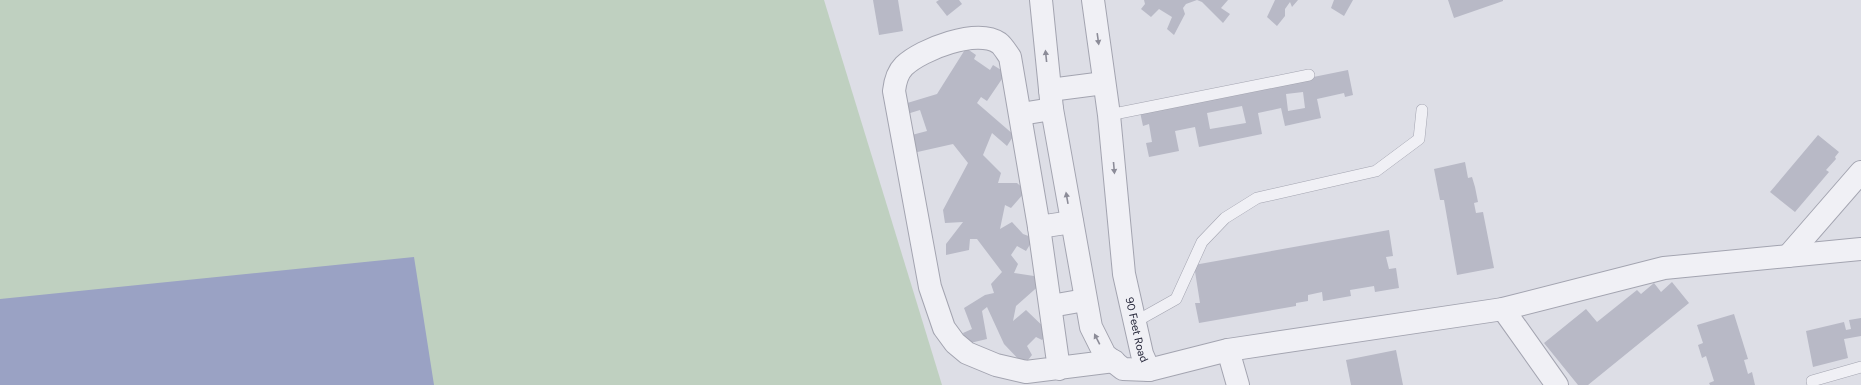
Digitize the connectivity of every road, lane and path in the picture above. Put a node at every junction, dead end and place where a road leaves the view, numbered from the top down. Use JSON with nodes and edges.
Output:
{"nodes":[{"id":1,"x":1040,"y":0,"type":"edge"},
{"id":2,"x":1093,"y":0,"type":"edge"},
{"id":3,"x":1309,"y":75,"type":"dead end"},
{"id":4,"x":1104,"y":82,"type":"junction"},
{"id":5,"x":1051,"y":100,"type":"junction"},
{"id":6,"x":1422,"y":110,"type":"dead end"},
{"id":7,"x":1021,"y":114,"type":"junction"},
{"id":8,"x":1109,"y":114,"type":"junction"},
{"id":9,"x":1861,"y":172,"type":"edge"},
{"id":10,"x":1072,"y":222,"type":"junction"},
{"id":11,"x":1039,"y":227,"type":"junction"},
{"id":12,"x":1861,"y":249,"type":"edge"},
{"id":13,"x":1788,"y":256,"type":"junction"},
{"id":14,"x":1086,"y":300,"type":"junction"},
{"id":15,"x":1051,"y":306,"type":"junction"},
{"id":16,"x":1502,"y":309,"type":"junction"},
{"id":17,"x":1134,"y":322,"type":"junction"},
{"id":18,"x":1228,"y":350,"type":"junction"},
{"id":19,"x":1114,"y":361,"type":"junction"},
{"id":20,"x":1861,"y":367,"type":"edge"},
{"id":21,"x":1059,"y":369,"type":"junction"},
{"id":22,"x":1149,"y":370,"type":"junction"},
{"id":23,"x":1238,"y":385,"type":"edge"},
{"id":24,"x":1557,"y":385,"type":"edge"},
{"id":25,"x":1813,"y":385,"type":"edge"}],
"edges":[{"from":5,"to":1,"type":"street","name":"90 Feet Road","one_way":true},
{"from":2,"to":4,"type":"street","name":"90 Feet Road","one_way":true},
{"from":3,"to":8,"type":"lane"},
{"from":4,"to":5,"type":"street"},
{"from":4,"to":8,"type":"street","name":"90 Feet Road"},
{"from":5,"to":7,"type":"street"},
{"from":10,"to":5,"type":"street","name":"90 Feet Road","one_way":true},
{"from":6,"to":17,"type":"lane"},
{"from":7,"to":11,"type":"street"},
{"from":7,"to":21,"type":"street"},
{"from":8,"to":17,"type":"street","name":"90 Feet Road","one_way":true},
{"from":9,"to":13,"type":"street"},
{"from":10,"to":11,"type":"street"},
{"from":10,"to":14,"type":"street","name":"90 Feet Road"},
{"from":11,"to":15,"type":"street"},
{"from":12,"to":13,"type":"street"},
{"from":13,"to":16,"type":"street"},
{"from":14,"to":15,"type":"street"},
{"from":19,"to":14,"type":"street","name":"90 Feet Road","one_way":true},
{"from":15,"to":21,"type":"street"},
{"from":16,"to":18,"type":"street"},
{"from":16,"to":24,"type":"street"},
{"from":17,"to":22,"type":"street","name":"90 Feet Road"},
{"from":18,"to":22,"type":"street"},
{"from":18,"to":23,"type":"street"},
{"from":19,"to":21,"type":"street"},
{"from":19,"to":22,"type":"street","name":"90 Feet Road"},
{"from":20,"to":25,"type":"lane"}]}
